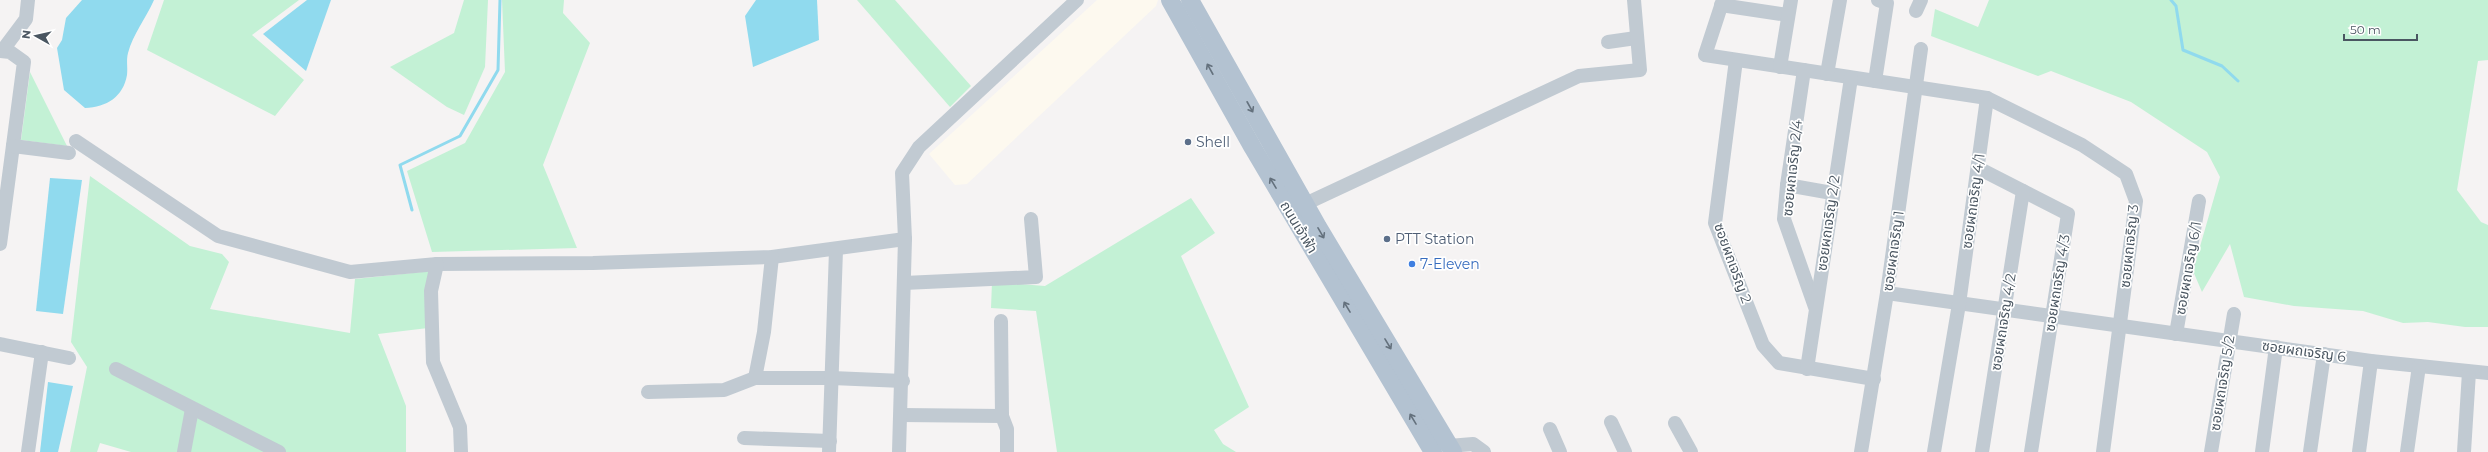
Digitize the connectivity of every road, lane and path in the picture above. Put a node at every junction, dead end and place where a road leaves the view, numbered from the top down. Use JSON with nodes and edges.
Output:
{"nodes":[{"id":1,"x":28,"y":0,"type":"edge"},
{"id":2,"x":1077,"y":0,"type":"edge"},
{"id":3,"x":1170,"y":0,"type":"edge"},
{"id":4,"x":1190,"y":0,"type":"edge"},
{"id":5,"x":1634,"y":0,"type":"edge"},
{"id":6,"x":1791,"y":0,"type":"edge"},
{"id":7,"x":1840,"y":0,"type":"edge"},
{"id":8,"x":1722,"y":2,"type":"edge"},
{"id":9,"x":1883,"y":2,"type":"edge"},
{"id":10,"x":1788,"y":15,"type":"junction"},
{"id":11,"x":1636,"y":38,"type":"junction"},
{"id":12,"x":1608,"y":42,"type":"dead end"},
{"id":13,"x":1921,"y":49,"type":"dead end"},
{"id":14,"x":1,"y":51,"type":"edge"},
{"id":15,"x":1736,"y":60,"type":"junction"},
{"id":16,"x":1780,"y":67,"type":"junction"},
{"id":17,"x":1804,"y":70,"type":"junction"},
{"id":18,"x":1827,"y":74,"type":"junction"},
{"id":19,"x":1851,"y":78,"type":"junction"},
{"id":20,"x":1875,"y":81,"type":"junction"},
{"id":21,"x":1916,"y":88,"type":"junction"},
{"id":22,"x":1987,"y":98,"type":"junction"},
{"id":23,"x":13,"y":146,"type":"junction"},
{"id":24,"x":1978,"y":168,"type":"junction"},
{"id":25,"x":1787,"y":186,"type":"junction"},
{"id":26,"x":2023,"y":192,"type":"junction"},
{"id":27,"x":1832,"y":193,"type":"junction"},
{"id":28,"x":2199,"y":202,"type":"dead end"},
{"id":29,"x":1305,"y":204,"type":"junction"},
{"id":30,"x":1031,"y":219,"type":"dead end"},
{"id":31,"x":905,"y":239,"type":"junction"},
{"id":32,"x":0,"y":244,"type":"edge"},
{"id":33,"x":836,"y":250,"type":"junction"},
{"id":34,"x":772,"y":257,"type":"junction"},
{"id":35,"x":437,"y":264,"type":"junction"},
{"id":36,"x":904,"y":284,"type":"junction"},
{"id":37,"x":1887,"y":292,"type":"junction"},
{"id":38,"x":1959,"y":304,"type":"junction"},
{"id":39,"x":1816,"y":309,"type":"junction"},
{"id":40,"x":2005,"y":309,"type":"junction"},
{"id":41,"x":2234,"y":314,"type":"dead end"},
{"id":42,"x":2051,"y":317,"type":"junction"},
{"id":43,"x":1001,"y":321,"type":"dead end"},
{"id":44,"x":2120,"y":326,"type":"junction"},
{"id":45,"x":2176,"y":334,"type":"junction"},
{"id":46,"x":2229,"y":341,"type":"junction"},
{"id":47,"x":0,"y":344,"type":"edge"},
{"id":48,"x":2276,"y":347,"type":"junction"},
{"id":49,"x":42,"y":352,"type":"junction"},
{"id":50,"x":2324,"y":354,"type":"junction"},
{"id":51,"x":69,"y":358,"type":"dead end"},
{"id":52,"x":2372,"y":361,"type":"junction"},
{"id":53,"x":2420,"y":366,"type":"junction"},
{"id":54,"x":1807,"y":369,"type":"junction"},
{"id":55,"x":116,"y":370,"type":"dead end"},
{"id":56,"x":2469,"y":372,"type":"junction"},
{"id":57,"x":2488,"y":373,"type":"edge"},
{"id":58,"x":755,"y":378,"type":"junction"},
{"id":59,"x":832,"y":378,"type":"junction"},
{"id":60,"x":1874,"y":379,"type":"junction"},
{"id":61,"x":903,"y":381,"type":"junction"},
{"id":62,"x":648,"y":392,"type":"dead end"},
{"id":63,"x":192,"y":409,"type":"junction"},
{"id":64,"x":901,"y":415,"type":"junction"},
{"id":65,"x":1002,"y":416,"type":"junction"},
{"id":66,"x":1611,"y":422,"type":"dead end"},
{"id":67,"x":1675,"y":423,"type":"dead end"},
{"id":68,"x":1550,"y":429,"type":"dead end"},
{"id":69,"x":744,"y":438,"type":"dead end"},
{"id":70,"x":829,"y":446,"type":"edge"},
{"id":71,"x":1438,"y":450,"type":"edge"},
{"id":72,"x":28,"y":452,"type":"edge"},
{"id":73,"x":184,"y":452,"type":"edge"},
{"id":74,"x":279,"y":452,"type":"edge"},
{"id":75,"x":461,"y":452,"type":"edge"},
{"id":76,"x":899,"y":452,"type":"edge"},
{"id":77,"x":1007,"y":452,"type":"edge"},
{"id":78,"x":1484,"y":452,"type":"edge"},
{"id":79,"x":1560,"y":452,"type":"edge"},
{"id":80,"x":1625,"y":452,"type":"edge"},
{"id":81,"x":1691,"y":452,"type":"edge"},
{"id":82,"x":1861,"y":452,"type":"edge"},
{"id":83,"x":1934,"y":452,"type":"edge"},
{"id":84,"x":1982,"y":452,"type":"edge"},
{"id":85,"x":2031,"y":452,"type":"edge"},
{"id":86,"x":2103,"y":452,"type":"edge"},
{"id":87,"x":2211,"y":452,"type":"edge"},
{"id":88,"x":2262,"y":452,"type":"edge"},
{"id":89,"x":2310,"y":452,"type":"edge"},
{"id":90,"x":2359,"y":452,"type":"edge"},
{"id":91,"x":2407,"y":452,"type":"edge"},
{"id":92,"x":2464,"y":452,"type":"edge"}],
"edges":[{"from":1,"to":14,"type":"street"},
{"from":2,"to":31,"type":"street"},
{"from":71,"to":3,"type":"main road","name":"ถนนเจ้าฟ้า","one_way":true},
{"from":4,"to":29,"type":"main road","name":"ถนนเจ้าฟ้า","one_way":true},
{"from":5,"to":11,"type":"street"},
{"from":6,"to":10,"type":"street"},
{"from":7,"to":18,"type":"street"},
{"from":8,"to":10,"type":"street"},
{"from":8,"to":15,"type":"street"},
{"from":9,"to":20,"type":"street"},
{"from":10,"to":16,"type":"street"},
{"from":11,"to":12,"type":"street"},
{"from":11,"to":29,"type":"street"},
{"from":13,"to":21,"type":"street","name":"ซอยผถเจริญ 1"},
{"from":14,"to":23,"type":"street"},
{"from":15,"to":16,"type":"street"},
{"from":15,"to":54,"type":"street","name":"ซอยผถเจริญ 2"},
{"from":16,"to":17,"type":"street"},
{"from":17,"to":18,"type":"street"},
{"from":17,"to":25,"type":"street","name":"ซอยผถเจริญ 2/4"},
{"from":18,"to":19,"type":"street"},
{"from":19,"to":20,"type":"street"},
{"from":19,"to":27,"type":"street","name":"ซอยผถเจริญ 2/2"},
{"from":20,"to":21,"type":"street"},
{"from":21,"to":22,"type":"street","name":"ซอยผถเจริญ 3"},
{"from":21,"to":37,"type":"street","name":"ซอยผถเจริญ 1"},
{"from":22,"to":24,"type":"street","name":"ซอยผถเจริญ 4/1"},
{"from":22,"to":44,"type":"street","name":"ซอยผถเจริญ 3"},
{"from":23,"to":32,"type":"street"},
{"from":23,"to":35,"type":"street"},
{"from":24,"to":26,"type":"street","name":"ซอยผถเจริญ 4/3"},
{"from":24,"to":38,"type":"street","name":"ซอยผถเจริญ 4/1"},
{"from":25,"to":27,"type":"street"},
{"from":25,"to":39,"type":"street","name":"ซอยผถเจริญ 2/4"},
{"from":26,"to":40,"type":"street","name":"ซอยผถเจริญ 4/2"},
{"from":26,"to":42,"type":"street","name":"ซอยผถเจริญ 4/3"},
{"from":27,"to":39,"type":"street","name":"ซอยผถเจริญ 2/2"},
{"from":28,"to":45,"type":"street","name":"ซอยผถเจริญ 6/1"},
{"from":29,"to":71,"type":"main road","name":"ถนนเจ้าฟ้า","one_way":true},
{"from":30,"to":36,"type":"street"},
{"from":31,"to":33,"type":"street"},
{"from":31,"to":36,"type":"street"},
{"from":33,"to":34,"type":"street"},
{"from":33,"to":59,"type":"street"},
{"from":34,"to":35,"type":"street"},
{"from":34,"to":58,"type":"street"},
{"from":35,"to":75,"type":"street"},
{"from":36,"to":61,"type":"street"},
{"from":37,"to":38,"type":"street"},
{"from":37,"to":60,"type":"street","name":"ซอยผถเจริญ 1"},
{"from":38,"to":40,"type":"street"},
{"from":38,"to":83,"type":"street","name":"ซอยผถเจริญ 4/1"},
{"from":39,"to":54,"type":"street","name":"ซอยผถเจริญ 2/2"},
{"from":40,"to":42,"type":"street"},
{"from":40,"to":84,"type":"street","name":"ซอยผถเจริญ 4/2"},
{"from":41,"to":46,"type":"street","name":"ซอยผถเจริญ 5/2"},
{"from":42,"to":44,"type":"street"},
{"from":42,"to":85,"type":"street","name":"ซอยผถเจริญ 4/3"},
{"from":43,"to":65,"type":"street"},
{"from":44,"to":45,"type":"street","name":"ซอยผถเจริญ 6"},
{"from":44,"to":86,"type":"street","name":"ซอยผถเจริญ 3"},
{"from":45,"to":46,"type":"street","name":"ซอยผถเจริญ 6"},
{"from":46,"to":48,"type":"street","name":"ซอยผถเจริญ 6"},
{"from":46,"to":87,"type":"street","name":"ซอยผถเจริญ 5/2"},
{"from":47,"to":49,"type":"street"},
{"from":48,"to":50,"type":"street","name":"ซอยผถเจริญ 6"},
{"from":48,"to":88,"type":"street"},
{"from":49,"to":51,"type":"street"},
{"from":49,"to":72,"type":"street"},
{"from":50,"to":52,"type":"street","name":"ซอยผถเจริญ 6"},
{"from":50,"to":89,"type":"street"},
{"from":52,"to":53,"type":"street","name":"ซอยผถเจริญ 6"},
{"from":52,"to":90,"type":"street"},
{"from":53,"to":56,"type":"street","name":"ซอยผถเจริญ 6"},
{"from":53,"to":91,"type":"street"},
{"from":54,"to":60,"type":"street","name":"ซอยผถเจริญ 2"},
{"from":55,"to":63,"type":"street"},
{"from":56,"to":57,"type":"street","name":"ซอยผถเจริญ 6"},
{"from":56,"to":92,"type":"street"},
{"from":58,"to":59,"type":"street"},
{"from":58,"to":62,"type":"street"},
{"from":59,"to":61,"type":"street"},
{"from":59,"to":70,"type":"street"},
{"from":60,"to":82,"type":"street","name":"ซอยผถเจริญ 1"},
{"from":61,"to":64,"type":"street"},
{"from":63,"to":73,"type":"street"},
{"from":63,"to":74,"type":"street"},
{"from":64,"to":65,"type":"street"},
{"from":64,"to":76,"type":"street"},
{"from":65,"to":77,"type":"street"},
{"from":66,"to":80,"type":"street"},
{"from":67,"to":81,"type":"street"},
{"from":68,"to":79,"type":"street"},
{"from":69,"to":70,"type":"street"},
{"from":71,"to":78,"type":"street"}]}
